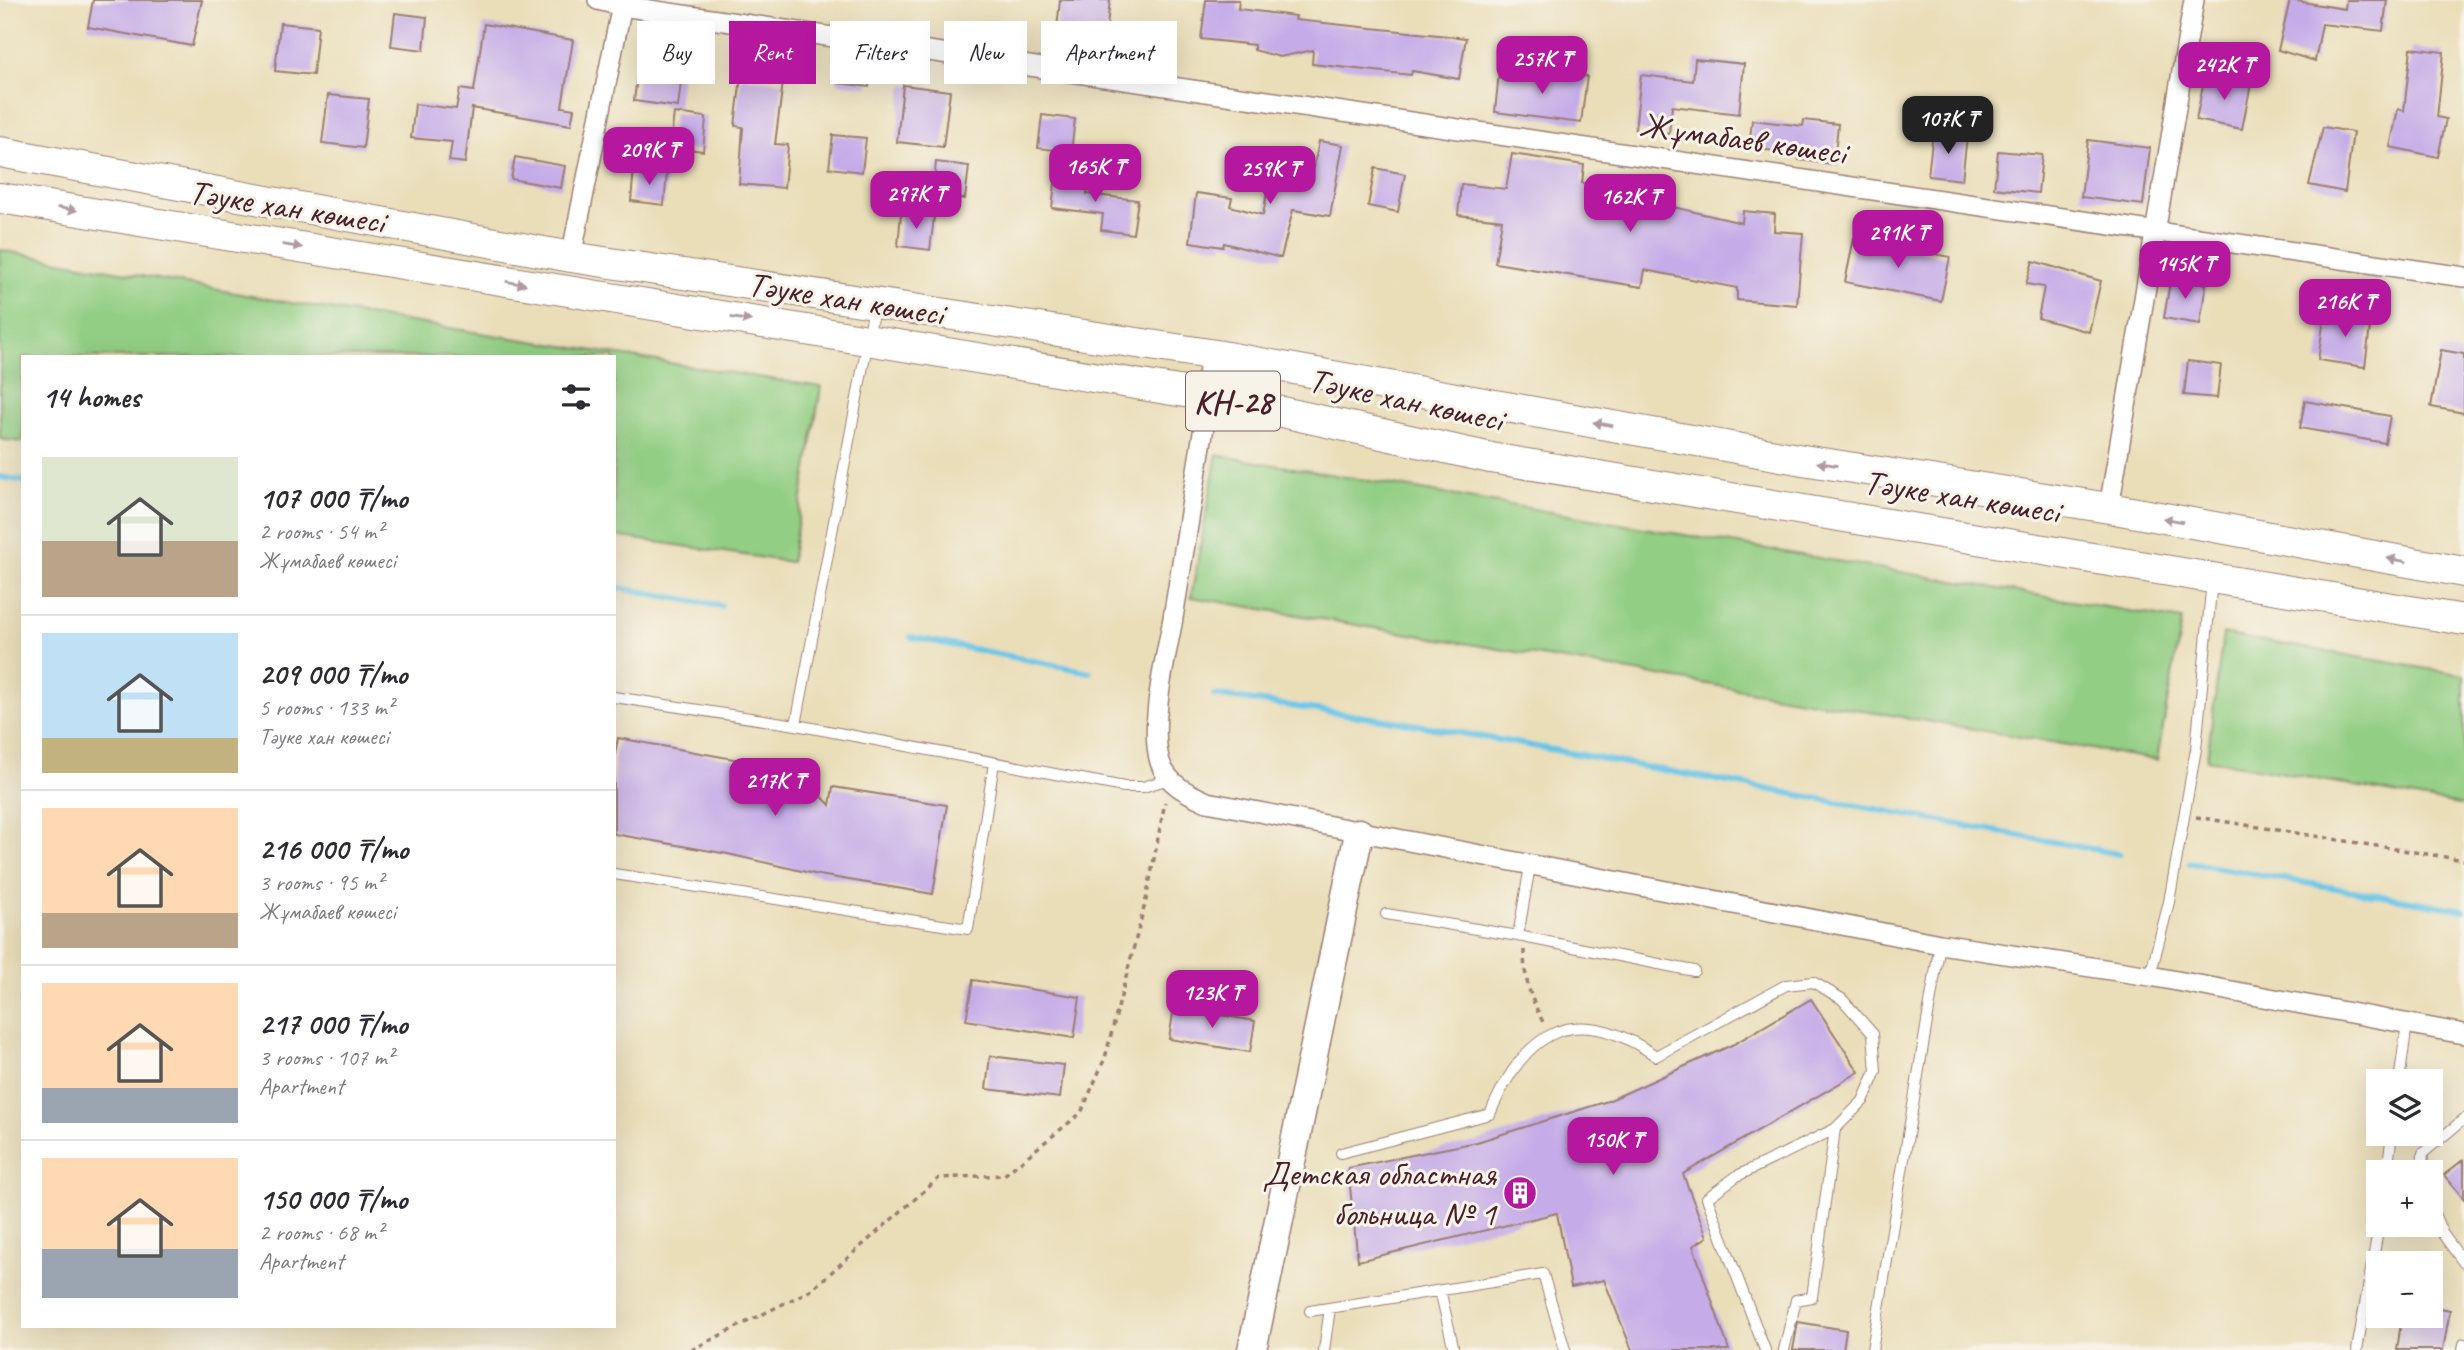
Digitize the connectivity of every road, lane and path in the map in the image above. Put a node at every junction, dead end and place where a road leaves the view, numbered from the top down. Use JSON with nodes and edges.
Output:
{"nodes":[{"id":1,"x":598,"y":0,"type":"edge"},
{"id":2,"x":2194,"y":0,"type":"edge"},
{"id":3,"x":623,"y":3,"type":"edge"},
{"id":4,"x":0,"y":152,"type":"edge"},
{"id":5,"x":0,"y":198,"type":"edge"},
{"id":6,"x":2154,"y":233,"type":"junction"},
{"id":7,"x":571,"y":257,"type":"junction"},
{"id":8,"x":2464,"y":277,"type":"edge"},
{"id":9,"x":874,"y":303,"type":"junction"},
{"id":10,"x":870,"y":341,"type":"junction"},
{"id":11,"x":1216,"y":355,"type":"junction"},
{"id":12,"x":1209,"y":396,"type":"junction"},
{"id":13,"x":2109,"y":508,"type":"junction"},
{"id":14,"x":2464,"y":572,"type":"edge"},
{"id":15,"x":2212,"y":576,"type":"junction"},
{"id":16,"x":2464,"y":620,"type":"edge"},
{"id":17,"x":616,"y":697,"type":"edge"},
{"id":18,"x":796,"y":726,"type":"junction"},
{"id":19,"x":994,"y":763,"type":"junction"},
{"id":20,"x":1169,"y":779,"type":"junction"},
{"id":21,"x":2184,"y":815,"type":"junction"},
{"id":22,"x":1359,"y":833,"type":"junction"},
{"id":23,"x":2464,"y":860,"type":"edge"},
{"id":24,"x":1530,"y":866,"type":"junction"},
{"id":25,"x":616,"y":874,"type":"edge"},
{"id":26,"x":1386,"y":914,"type":"dead end"},
{"id":27,"x":1521,"y":937,"type":"junction"},
{"id":28,"x":1940,"y":944,"type":"junction"},
{"id":29,"x":1694,"y":971,"type":"dead end"},
{"id":30,"x":2150,"y":976,"type":"junction"},
{"id":31,"x":2407,"y":1023,"type":"junction"},
{"id":32,"x":2464,"y":1034,"type":"edge"},
{"id":33,"x":1550,"y":1035,"type":"junction"},
{"id":34,"x":2401,"y":1069,"type":"edge"},
{"id":35,"x":2464,"y":1119,"type":"edge"},
{"id":36,"x":1835,"y":1129,"type":"junction"},
{"id":37,"x":1341,"y":1153,"type":"dead end"},
{"id":38,"x":2423,"y":1160,"type":"edge"},
{"id":39,"x":2443,"y":1234,"type":"edge"},
{"id":40,"x":2377,"y":1237,"type":"edge"},
{"id":41,"x":2464,"y":1263,"type":"edge"},
{"id":42,"x":1440,"y":1290,"type":"junction"},
{"id":43,"x":1330,"y":1308,"type":"junction"},
{"id":44,"x":1310,"y":1311,"type":"dead end"},
{"id":45,"x":2464,"y":1344,"type":"edge"},
{"id":46,"x":691,"y":1350,"type":"edge"},
{"id":47,"x":1252,"y":1350,"type":"edge"},
{"id":48,"x":1324,"y":1350,"type":"edge"},
{"id":49,"x":1454,"y":1350,"type":"edge"},
{"id":50,"x":1564,"y":1350,"type":"edge"},
{"id":51,"x":1765,"y":1350,"type":"edge"},
{"id":52,"x":1784,"y":1350,"type":"edge"},
{"id":53,"x":1872,"y":1350,"type":"edge"},
{"id":54,"x":2357,"y":1350,"type":"edge"},
{"id":55,"x":2463,"y":1350,"type":"edge"}],
"edges":[{"from":1,"to":3,"type":"street","name":"Жұмабаев көшесі"},
{"from":2,"to":6,"type":"street"},
{"from":3,"to":6,"type":"street","name":"Жұмабаев көшесі"},
{"from":3,"to":7,"type":"street"},
{"from":4,"to":7,"type":"main road","name":"Тәуке хан көшесі","number":"КН-28"},
{"from":5,"to":10,"type":"main road","name":"Тәуке хан көшесі","number":"КН-28","one_way":true},
{"from":6,"to":8,"type":"street","name":"Жұмабаев көшесі"},
{"from":6,"to":13,"type":"street"},
{"from":7,"to":9,"type":"main road","name":"Тәуке хан көшесі","number":"КН-28"},
{"from":9,"to":10,"type":"lane"},
{"from":9,"to":11,"type":"main road","name":"Тәуке хан көшесі","number":"КН-28"},
{"from":10,"to":12,"type":"main road","name":"Тәуке хан көшесі","number":"КН-28"},
{"from":10,"to":18,"type":"lane"},
{"from":11,"to":12,"type":"street"},
{"from":13,"to":11,"type":"main road","name":"Тәуке хан көшесі","number":"КН-28","one_way":true},
{"from":12,"to":15,"type":"main road","name":"Тәуке хан көшесі","number":"КН-28"},
{"from":12,"to":20,"type":"street"},
{"from":14,"to":13,"type":"main road","name":"Тәуке хан көшесі","number":"КН-28","one_way":true},
{"from":15,"to":16,"type":"main road","name":"Тәуке хан көшесі","number":"КН-28"},
{"from":15,"to":21,"type":"lane"},
{"from":17,"to":18,"type":"lane"},
{"from":18,"to":19,"type":"lane"},
{"from":19,"to":20,"type":"lane"},
{"from":19,"to":25,"type":"lane"},
{"from":20,"to":22,"type":"street"},
{"from":20,"to":46,"type":"path"},
{"from":21,"to":23,"type":"path"},
{"from":21,"to":30,"type":"lane"},
{"from":22,"to":24,"type":"street"},
{"from":22,"to":47,"type":"street"},
{"from":24,"to":27,"type":"lane"},
{"from":24,"to":28,"type":"street"},
{"from":26,"to":27,"type":"lane"},
{"from":27,"to":29,"type":"lane"},
{"from":27,"to":33,"type":"path"},
{"from":28,"to":30,"type":"street"},
{"from":28,"to":53,"type":"lane"},
{"from":30,"to":31,"type":"street"},
{"from":31,"to":32,"type":"street"},
{"from":31,"to":34,"type":"lane"},
{"from":33,"to":36,"type":"lane"},
{"from":33,"to":37,"type":"lane"},
{"from":35,"to":38,"type":"lane"},
{"from":36,"to":51,"type":"lane"},
{"from":36,"to":52,"type":"lane"},
{"from":39,"to":41,"type":"lane"},
{"from":40,"to":54,"type":"lane"},
{"from":42,"to":43,"type":"lane"},
{"from":42,"to":49,"type":"lane"},
{"from":42,"to":50,"type":"lane"},
{"from":43,"to":44,"type":"lane"},
{"from":43,"to":48,"type":"lane"},
{"from":45,"to":55,"type":"lane"}]}
